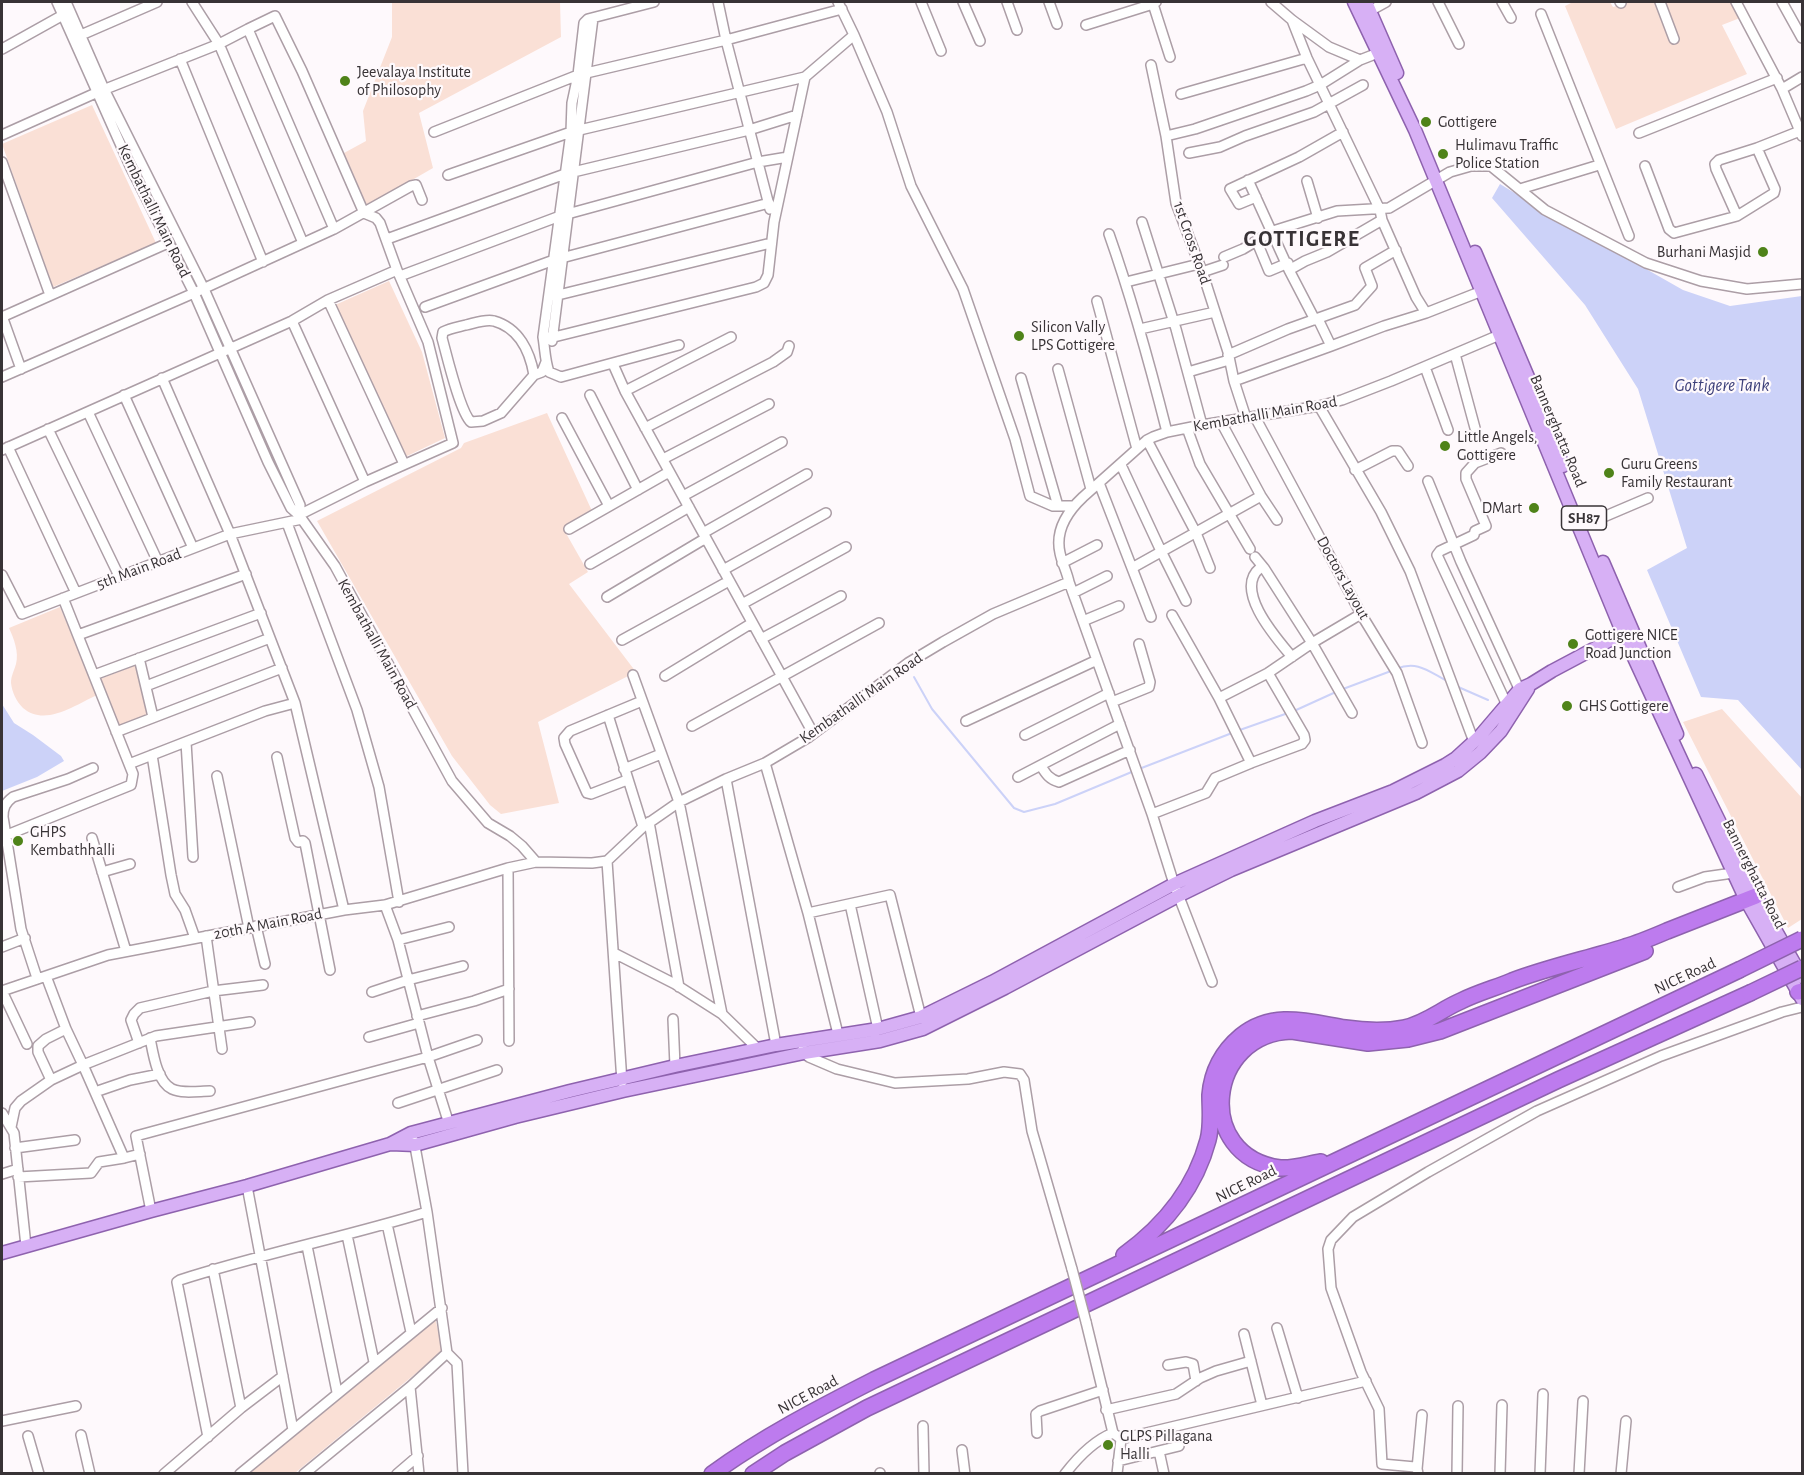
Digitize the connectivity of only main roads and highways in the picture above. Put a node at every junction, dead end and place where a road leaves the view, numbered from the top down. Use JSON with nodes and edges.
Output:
{"nodes":[{"id":1,"x":1354,"y":2,"type":"edge"},
{"id":2,"x":1366,"y":9,"type":"edge"},
{"id":3,"x":1439,"y":179,"type":"junction"},
{"id":4,"x":1504,"y":333,"type":"junction"},
{"id":5,"x":1627,"y":631,"type":"junction"},
{"id":6,"x":1525,"y":691,"type":"junction"},
{"id":7,"x":1177,"y":889,"type":"junction"},
{"id":8,"x":1753,"y":902,"type":"junction"},
{"id":9,"x":1803,"y":939,"type":"edge"},
{"id":10,"x":1803,"y":968,"type":"edge"},
{"id":11,"x":1801,"y":990,"type":"edge"},
{"id":12,"x":803,"y":1047,"type":"junction"},
{"id":13,"x":622,"y":1085,"type":"junction"},
{"id":14,"x":413,"y":1139,"type":"junction"},
{"id":15,"x":1345,"y":1157,"type":"junction"},
{"id":16,"x":2,"y":1253,"type":"edge"},
{"id":17,"x":1098,"y":1275,"type":"junction"},
{"id":18,"x":712,"y":1473,"type":"edge"},
{"id":19,"x":753,"y":1473,"type":"edge"}],
"edges":[{"from":1,"to":2,"type":"main road","name":"Bannerghatta Road","number":"SH87"},
{"from":2,"to":3,"type":"main road","name":"Bannerghatta Road","number":"SH87"},
{"from":3,"to":4,"type":"main road","name":"Bannerghatta Road","number":"SH87"},
{"from":3,"to":4,"type":"main road","name":"Bannerghatta Road","number":"SH87"},
{"from":4,"to":5,"type":"main road","name":"Bannerghatta Road","number":"SH87"},
{"from":4,"to":5,"type":"main road","name":"Bannerghatta Road","number":"SH87"},
{"from":5,"to":6,"type":"main road"},
{"from":5,"to":8,"type":"main road","name":"Bannerghatta Road","number":"SH87"},
{"from":5,"to":8,"type":"main road","name":"Bannerghatta Road","number":"SH87"},
{"from":6,"to":7,"type":"main road"},
{"from":6,"to":7,"type":"main road"},
{"from":7,"to":12,"type":"main road"},
{"from":7,"to":12,"type":"main road"},
{"from":8,"to":11,"type":"main road","name":"Bannerghatta Road","number":"SH87"},
{"from":8,"to":15,"type":"highway"},
{"from":8,"to":17,"type":"highway"},
{"from":9,"to":15,"type":"highway","name":"NICE Road","bridge":true},
{"from":10,"to":19,"type":"highway","bridge":true},
{"from":12,"to":13,"type":"main road"},
{"from":12,"to":13,"type":"main road"},
{"from":13,"to":14,"type":"main road"},
{"from":13,"to":14,"type":"main road"},
{"from":14,"to":16,"type":"main road"},
{"from":15,"to":17,"type":"highway","name":"NICE Road"},
{"from":17,"to":18,"type":"highway","name":"NICE Road"}]}
